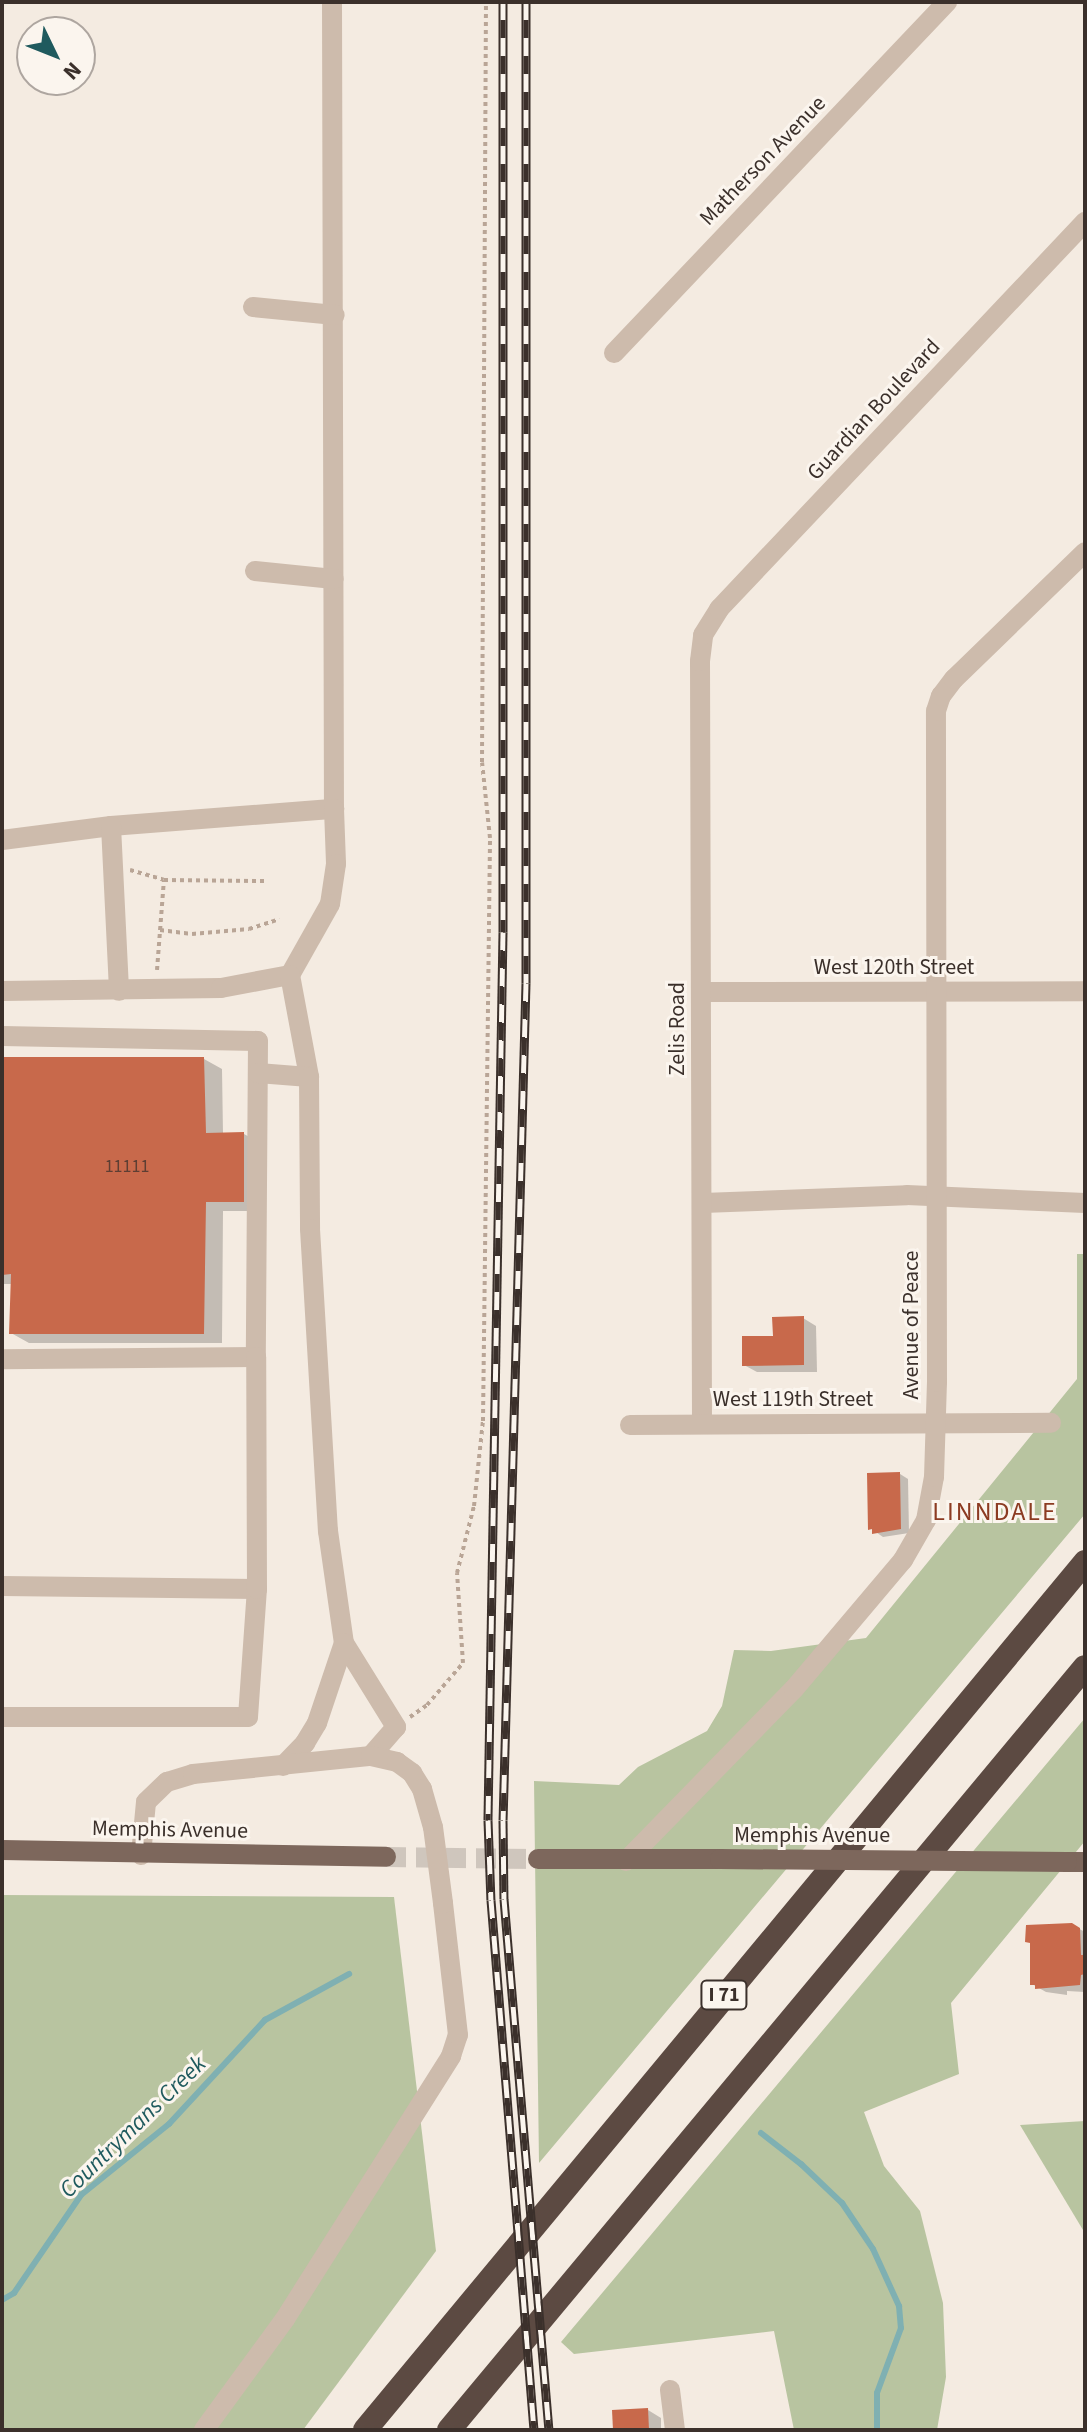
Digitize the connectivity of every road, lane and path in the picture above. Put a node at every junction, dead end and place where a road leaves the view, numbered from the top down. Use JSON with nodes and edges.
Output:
{"nodes":[{"id":1,"x":332,"y":2,"type":"edge"},
{"id":2,"x":486,"y":2,"type":"edge"},
{"id":3,"x":947,"y":2,"type":"edge"},
{"id":4,"x":1085,"y":222,"type":"edge"},
{"id":5,"x":253,"y":307,"type":"dead end"},
{"id":6,"x":335,"y":315,"type":"junction"},
{"id":7,"x":614,"y":353,"type":"dead end"},
{"id":8,"x":1085,"y":552,"type":"edge"},
{"id":9,"x":255,"y":571,"type":"dead end"},
{"id":10,"x":334,"y":579,"type":"junction"},
{"id":11,"x":703,"y":635,"type":"joint"},
{"id":12,"x":334,"y":809,"type":"junction"},
{"id":13,"x":111,"y":826,"type":"junction"},
{"id":14,"x":2,"y":840,"type":"edge"},
{"id":15,"x":112,"y":865,"type":"junction"},
{"id":16,"x":164,"y":880,"type":"junction"},
{"id":17,"x":265,"y":881,"type":"dead end"},
{"id":18,"x":279,"y":919,"type":"dead end"},
{"id":19,"x":160,"y":930,"type":"junction"},
{"id":20,"x":290,"y":975,"type":"junction"},
{"id":21,"x":155,"y":990,"type":"junction"},
{"id":22,"x":2,"y":991,"type":"edge"},
{"id":23,"x":119,"y":991,"type":"junction"},
{"id":24,"x":1085,"y":991,"type":"edge"},
{"id":25,"x":702,"y":992,"type":"junction"},
{"id":26,"x":936,"y":993,"type":"junction"},
{"id":27,"x":2,"y":1036,"type":"edge"},
{"id":28,"x":258,"y":1073,"type":"junction"},
{"id":29,"x":309,"y":1077,"type":"junction"},
{"id":30,"x":937,"y":1196,"type":"junction"},
{"id":31,"x":703,"y":1203,"type":"junction"},
{"id":32,"x":1085,"y":1203,"type":"edge"},
{"id":33,"x":256,"y":1357,"type":"junction"},
{"id":34,"x":2,"y":1359,"type":"edge"},
{"id":35,"x":1051,"y":1423,"type":"dead end"},
{"id":36,"x":702,"y":1424,"type":"junction"},
{"id":37,"x":936,"y":1424,"type":"junction"},
{"id":38,"x":630,"y":1425,"type":"dead end"},
{"id":39,"x":1085,"y":1562,"type":"edge"},
{"id":40,"x":2,"y":1586,"type":"edge"},
{"id":41,"x":257,"y":1589,"type":"junction"},
{"id":42,"x":344,"y":1643,"type":"junction"},
{"id":43,"x":1085,"y":1667,"type":"edge"},
{"id":44,"x":2,"y":1717,"type":"edge"},
{"id":45,"x":396,"y":1727,"type":"junction"},
{"id":46,"x":371,"y":1756,"type":"junction"},
{"id":47,"x":283,"y":1766,"type":"junction"},
{"id":48,"x":2,"y":1850,"type":"edge"},
{"id":49,"x":141,"y":1855,"type":"junction"},
{"id":50,"x":386,"y":1857,"type":"tunnel mouth"},
{"id":51,"x":538,"y":1859,"type":"tunnel mouth"},
{"id":52,"x":626,"y":1861,"type":"junction"},
{"id":53,"x":1076,"y":1862,"type":"edge"},
{"id":54,"x":670,"y":2390,"type":"dead end"},
{"id":55,"x":204,"y":2430,"type":"edge"},
{"id":56,"x":365,"y":2430,"type":"edge"},
{"id":57,"x":449,"y":2430,"type":"edge"},
{"id":58,"x":675,"y":2430,"type":"edge"}],
"edges":[{"from":1,"to":6,"type":"street"},
{"from":2,"to":45,"type":"path"},
{"from":3,"to":7,"type":"street","name":"Matherson Avenue"},
{"from":4,"to":11,"type":"street","name":"Guardian Boulevard"},
{"from":5,"to":6,"type":"street"},
{"from":6,"to":10,"type":"street"},
{"from":8,"to":26,"type":"street","name":"Avenue of Peace"},
{"from":9,"to":10,"type":"street"},
{"from":10,"to":12,"type":"street"},
{"from":11,"to":25,"type":"street","name":"Zelis Road"},
{"from":12,"to":13,"type":"street"},
{"from":12,"to":20,"type":"street"},
{"from":13,"to":14,"type":"street"},
{"from":13,"to":15,"type":"street"},
{"from":15,"to":16,"type":"path"},
{"from":15,"to":23,"type":"street"},
{"from":16,"to":17,"type":"path"},
{"from":16,"to":19,"type":"path"},
{"from":18,"to":19,"type":"path"},
{"from":19,"to":21,"type":"path"},
{"from":20,"to":21,"type":"street"},
{"from":20,"to":29,"type":"street"},
{"from":21,"to":23,"type":"street"},
{"from":22,"to":23,"type":"street"},
{"from":24,"to":26,"type":"street","name":"West 120th Street"},
{"from":25,"to":26,"type":"street","name":"West 120th Street"},
{"from":25,"to":31,"type":"street","name":"Zelis Road"},
{"from":26,"to":30,"type":"street","name":"Avenue of Peace"},
{"from":27,"to":28,"type":"street"},
{"from":28,"to":29,"type":"street"},
{"from":28,"to":33,"type":"street"},
{"from":29,"to":42,"type":"street"},
{"from":30,"to":31,"type":"street"},
{"from":30,"to":32,"type":"street"},
{"from":30,"to":37,"type":"street","name":"Avenue of Peace"},
{"from":31,"to":36,"type":"street","name":"Zelis Road"},
{"from":33,"to":34,"type":"street"},
{"from":33,"to":41,"type":"street"},
{"from":35,"to":37,"type":"street","name":"West 119th Street"},
{"from":36,"to":37,"type":"street","name":"West 119th Street"},
{"from":36,"to":38,"type":"street","name":"West 119th Street"},
{"from":37,"to":52,"type":"street","name":"Avenue of Peace"},
{"from":39,"to":56,"type":"highway","number":"I 71"},
{"from":40,"to":41,"type":"street"},
{"from":41,"to":44,"type":"street"},
{"from":42,"to":45,"type":"street"},
{"from":42,"to":47,"type":"street"},
{"from":43,"to":57,"type":"highway"},
{"from":45,"to":46,"type":"street"},
{"from":46,"to":47,"type":"street"},
{"from":46,"to":55,"type":"street","bridge":true},
{"from":47,"to":49,"type":"street"},
{"from":48,"to":49,"type":"main road","name":"Memphis Avenue"},
{"from":49,"to":50,"type":"main road","name":"Memphis Avenue"},
{"from":51,"to":52,"type":"main road","name":"Memphis Avenue"},
{"from":52,"to":53,"type":"main road","name":"Memphis Avenue","bridge":true},
{"from":54,"to":58,"type":"street"}]}
